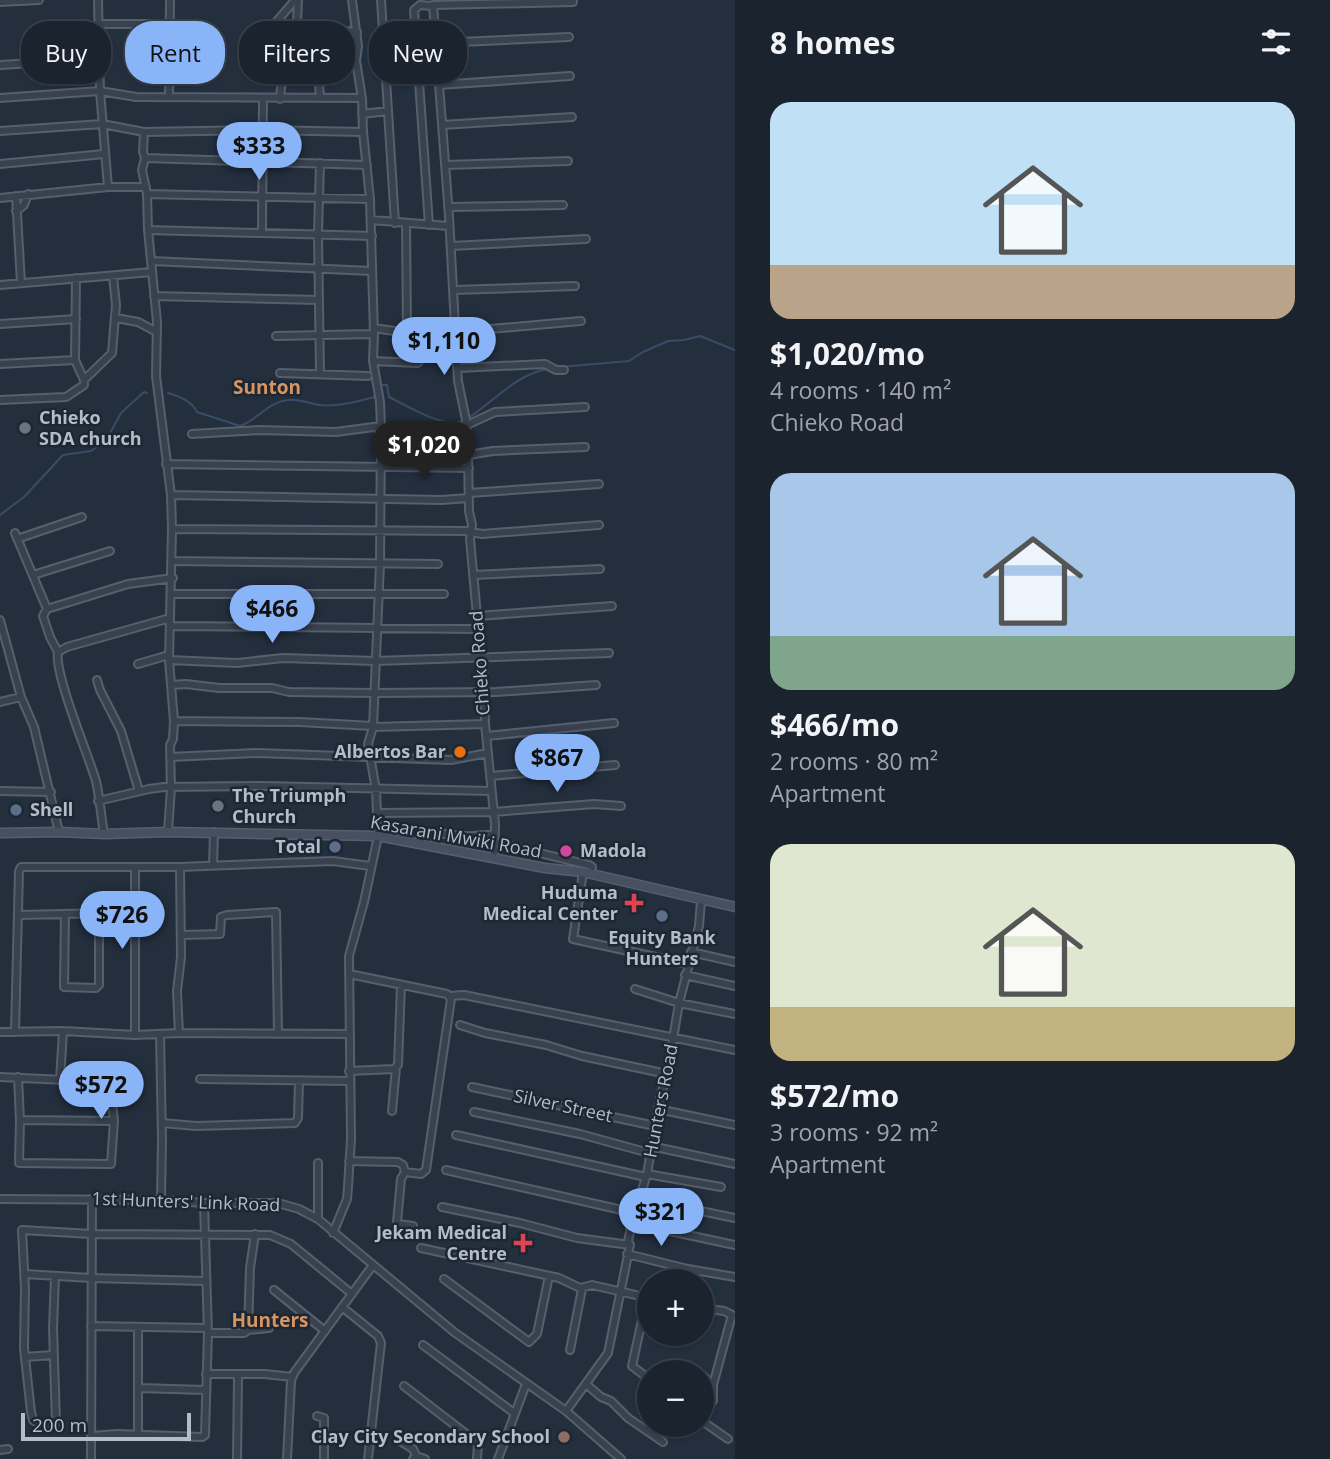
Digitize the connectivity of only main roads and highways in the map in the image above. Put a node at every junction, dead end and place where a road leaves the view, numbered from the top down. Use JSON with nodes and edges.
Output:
{"nodes":[{"id":1,"x":0,"y":833,"type":"edge"},
{"id":2,"x":735,"y":907,"type":"edge"}],
"edges":[{"from":1,"to":2,"type":"main road","name":"Kasarani Mwiki Road"}]}
